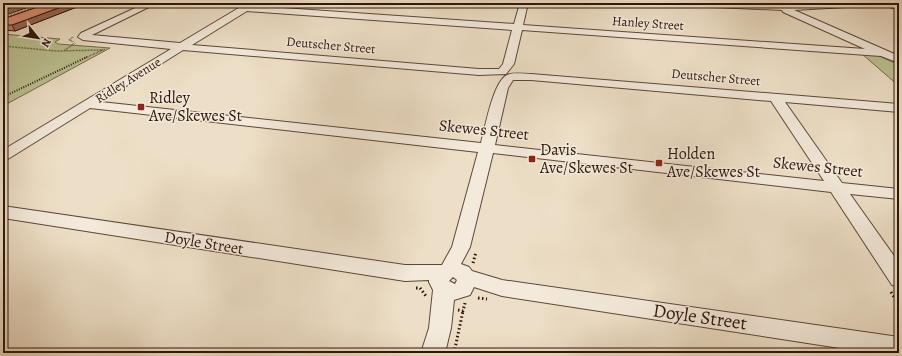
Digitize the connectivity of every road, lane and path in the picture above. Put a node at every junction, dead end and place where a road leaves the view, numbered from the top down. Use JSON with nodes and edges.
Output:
{"nodes":[{"id":1,"x":44,"y":3,"type":"edge"},
{"id":2,"x":153,"y":3,"type":"edge"},
{"id":3,"x":524,"y":3,"type":"edge"},
{"id":4,"x":692,"y":3,"type":"edge"},
{"id":5,"x":770,"y":3,"type":"edge"},
{"id":6,"x":863,"y":3,"type":"edge"},
{"id":7,"x":249,"y":6,"type":"edge"},
{"id":8,"x":782,"y":8,"type":"junction"},
{"id":9,"x":3,"y":18,"type":"edge"},
{"id":10,"x":518,"y":27,"type":"junction"},
{"id":11,"x":76,"y":42,"type":"dead end"},
{"id":12,"x":3,"y":46,"type":"edge"},
{"id":13,"x":108,"y":47,"type":"dead end"},
{"id":14,"x":181,"y":47,"type":"junction"},
{"id":15,"x":103,"y":50,"type":"junction"},
{"id":16,"x":64,"y":51,"type":"junction"},
{"id":17,"x":882,"y":52,"type":"junction"},
{"id":18,"x":899,"y":60,"type":"edge"},
{"id":19,"x":506,"y":75,"type":"junction"},
{"id":20,"x":3,"y":97,"type":"edge"},
{"id":21,"x":775,"y":97,"type":"junction"},
{"id":22,"x":88,"y":104,"type":"junction"},
{"id":23,"x":899,"y":108,"type":"edge"},
{"id":24,"x":487,"y":148,"type":"junction"},
{"id":25,"x":3,"y":156,"type":"edge"},
{"id":26,"x":838,"y":188,"type":"junction"},
{"id":27,"x":899,"y":194,"type":"edge"},
{"id":28,"x":3,"y":212,"type":"edge"},
{"id":29,"x":469,"y":247,"type":"junction"},
{"id":30,"x":408,"y":280,"type":"junction"},
{"id":31,"x":454,"y":284,"type":"junction"},
{"id":32,"x":895,"y":285,"type":"edge"},
{"id":33,"x":899,"y":304,"type":"edge"},
{"id":34,"x":899,"y":347,"type":"edge"},
{"id":35,"x":433,"y":353,"type":"edge"},
{"id":36,"x":454,"y":353,"type":"edge"}],
"edges":[{"from":1,"to":9,"type":"path"},
{"from":2,"to":14,"type":"street","name":"Deutscher Street"},
{"from":3,"to":10,"type":"street"},
{"from":4,"to":8,"type":"street"},
{"from":5,"to":8,"type":"street"},
{"from":6,"to":8,"type":"street"},
{"from":7,"to":10,"type":"street","name":"Hanley Street"},
{"from":7,"to":14,"type":"street","name":"Ridley Avenue"},
{"from":8,"to":17,"type":"street"},
{"from":10,"to":17,"type":"street","name":"Hanley Street"},
{"from":10,"to":19,"type":"street"},
{"from":11,"to":16,"type":"path"},
{"from":12,"to":16,"type":"path"},
{"from":13,"to":15,"type":"path"},
{"from":14,"to":19,"type":"street","name":"Deutscher Street"},
{"from":14,"to":22,"type":"street","name":"Ridley Avenue"},
{"from":15,"to":16,"type":"path"},
{"from":15,"to":20,"type":"path"},
{"from":17,"to":18,"type":"street"},
{"from":19,"to":21,"type":"street","name":"Deutscher Street"},
{"from":19,"to":24,"type":"street"},
{"from":21,"to":23,"type":"street","name":"Deutscher Street"},
{"from":21,"to":26,"type":"street"},
{"from":22,"to":24,"type":"street","name":"Skewes Street"},
{"from":22,"to":25,"type":"street","name":"Ridley Avenue"},
{"from":24,"to":26,"type":"street","name":"Skewes Street"},
{"from":24,"to":29,"type":"street"},
{"from":26,"to":27,"type":"street","name":"Skewes Street"},
{"from":26,"to":32,"type":"street"},
{"from":28,"to":30,"type":"street","name":"Doyle Street"},
{"from":29,"to":31,"type":"street"},
{"from":29,"to":31,"type":"path"},
{"from":30,"to":31,"type":"street","name":"Doyle Street"},
{"from":30,"to":31,"type":"path"},
{"from":31,"to":34,"type":"street","name":"Doyle Street"},
{"from":31,"to":35,"type":"street"},
{"from":31,"to":36,"type":"path"},
{"from":32,"to":33,"type":"path"}]}
